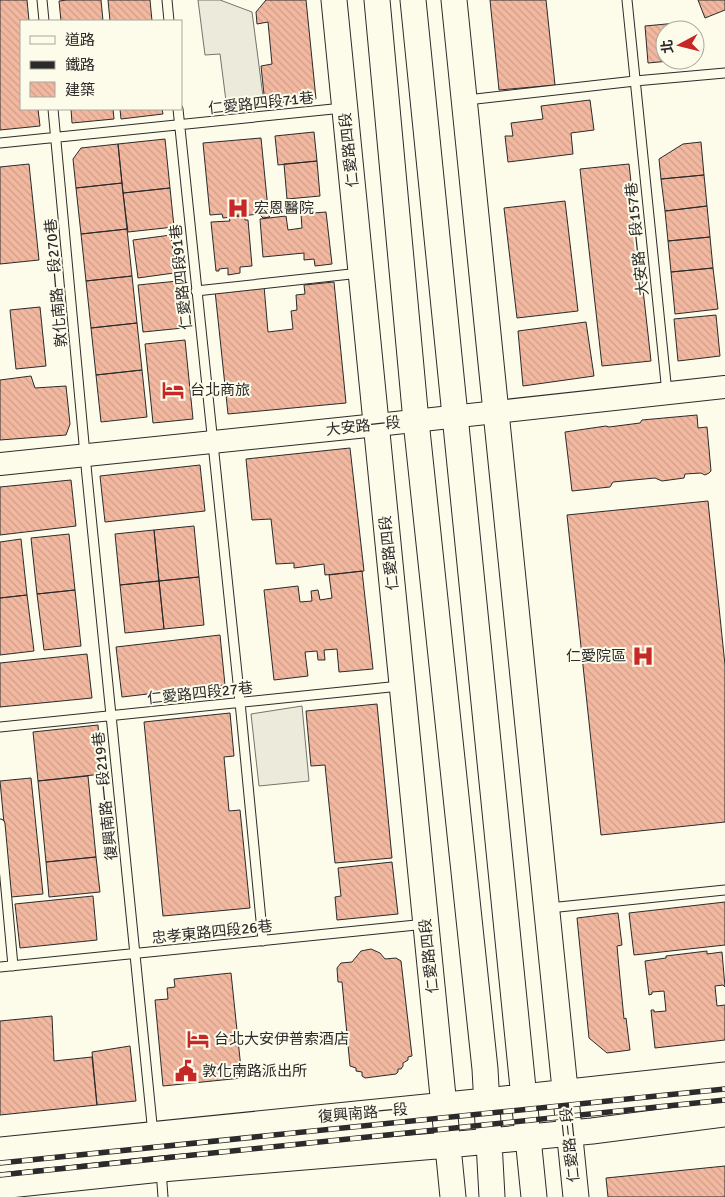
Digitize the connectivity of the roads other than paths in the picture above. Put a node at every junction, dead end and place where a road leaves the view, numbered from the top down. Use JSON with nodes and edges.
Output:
{"nodes":[{"id":1,"x":42,"y":0,"type":"edge"},
{"id":2,"x":167,"y":0,"type":"edge"},
{"id":3,"x":334,"y":0,"type":"edge"},
{"id":4,"x":377,"y":0,"type":"edge"},
{"id":5,"x":413,"y":0,"type":"edge"},
{"id":6,"x":454,"y":0,"type":"edge"},
{"id":7,"x":627,"y":0,"type":"edge"},
{"id":8,"x":44,"y":20,"type":"edge"},
{"id":9,"x":169,"y":20,"type":"edge"},
{"id":10,"x":725,"y":73,"type":"edge"},
{"id":11,"x":635,"y":81,"type":"junction"},
{"id":12,"x":464,"y":101,"type":"junction"},
{"id":13,"x":345,"y":108,"type":"junction"},
{"id":14,"x":53,"y":110,"type":"edge"},
{"id":15,"x":178,"y":110,"type":"edge"},
{"id":16,"x":180,"y":125,"type":"junction"},
{"id":17,"x":57,"y":138,"type":"junction"},
{"id":18,"x":0,"y":143,"type":"edge"},
{"id":19,"x":361,"y":273,"type":"junction"},
{"id":20,"x":196,"y":291,"type":"junction"},
{"id":21,"x":725,"y":387,"type":"edge"},
{"id":22,"x":667,"y":394,"type":"junction"},
{"id":23,"x":496,"y":412,"type":"junction"},
{"id":24,"x":454,"y":417,"type":"junction"},
{"id":25,"x":416,"y":421,"type":"junction"},
{"id":26,"x":376,"y":425,"type":"junction"},
{"id":27,"x":212,"y":442,"type":"junction"},
{"id":28,"x":85,"y":455,"type":"junction"},
{"id":29,"x":0,"y":464,"type":"edge"},
{"id":30,"x":402,"y":686,"type":"junction"},
{"id":31,"x":240,"y":702,"type":"junction"},
{"id":32,"x":111,"y":716,"type":"junction"},
{"id":33,"x":0,"y":728,"type":"edge"},
{"id":34,"x":0,"y":824,"type":"edge"},
{"id":35,"x":725,"y":890,"type":"edge"},
{"id":36,"x":546,"y":909,"type":"junction"},
{"id":37,"x":426,"y":924,"type":"junction"},
{"id":38,"x":263,"y":941,"type":"junction"},
{"id":39,"x":135,"y":954,"type":"junction"},
{"id":40,"x":13,"y":966,"type":"junction"},
{"id":41,"x":0,"y":968,"type":"edge"},
{"id":42,"x":725,"y":1075,"type":"edge"},
{"id":43,"x":565,"y":1092,"type":"junction"},
{"id":44,"x":532,"y":1099,"type":"junction"},
{"id":45,"x":486,"y":1101,"type":"junction"},
{"id":46,"x":444,"y":1105,"type":"junction"},
{"id":47,"x":725,"y":1114,"type":"edge"},
{"id":48,"x":569,"y":1133,"type":"junction"},
{"id":49,"x":153,"y":1134,"type":"junction"},
{"id":50,"x":537,"y":1136,"type":"junction"},
{"id":51,"x":489,"y":1141,"type":"junction"},
{"id":52,"x":448,"y":1145,"type":"junction"},
{"id":53,"x":0,"y":1150,"type":"edge"},
{"id":54,"x":161,"y":1169,"type":"junction"},
{"id":55,"x":0,"y":1186,"type":"edge"},
{"id":56,"x":163,"y":1197,"type":"edge"},
{"id":57,"x":453,"y":1197,"type":"edge"},
{"id":58,"x":492,"y":1197,"type":"edge"},
{"id":59,"x":534,"y":1197,"type":"edge"},
{"id":60,"x":576,"y":1197,"type":"edge"}],
"edges":[{"from":1,"to":8,"type":"lane"},
{"from":2,"to":9,"type":"lane"},
{"from":3,"to":13,"type":"main road","name":"仁愛路四段"},
{"from":4,"to":25,"type":"main road"},
{"from":5,"to":24,"type":"main road"},
{"from":6,"to":12,"type":"main road"},
{"from":7,"to":11,"type":"lane","name":"大安路一段157巷"},
{"from":10,"to":11,"type":"lane"},
{"from":11,"to":12,"type":"lane"},
{"from":11,"to":22,"type":"lane","name":"大安路一段157巷"},
{"from":12,"to":23,"type":"main road"},
{"from":13,"to":16,"type":"lane","name":"仁愛路四段71巷"},
{"from":13,"to":19,"type":"main road","name":"仁愛路四段"},
{"from":14,"to":17,"type":"lane","name":"敦化南路一段270巷"},
{"from":15,"to":16,"type":"lane","name":"仁愛路四段91巷"},
{"from":16,"to":17,"type":"lane","name":"仁愛路四段71巷"},
{"from":16,"to":20,"type":"lane","name":"仁愛路四段91巷"},
{"from":17,"to":18,"type":"lane","name":"仁愛路四段71巷"},
{"from":17,"to":28,"type":"lane","name":"敦化南路一段270巷"},
{"from":19,"to":20,"type":"lane"},
{"from":19,"to":26,"type":"main road","name":"仁愛路四段"},
{"from":20,"to":27,"type":"lane","name":"仁愛路四段91巷"},
{"from":21,"to":22,"type":"street","name":"大安路一段"},
{"from":22,"to":23,"type":"street","name":"大安路一段"},
{"from":23,"to":24,"type":"street","name":"大安路一段"},
{"from":23,"to":36,"type":"main road"},
{"from":24,"to":25,"type":"street","name":"大安路一段"},
{"from":24,"to":44,"type":"main road"},
{"from":25,"to":26,"type":"street","name":"大安路一段"},
{"from":25,"to":45,"type":"main road"},
{"from":26,"to":27,"type":"street","name":"大安路一段"},
{"from":26,"to":30,"type":"main road","name":"仁愛路四段"},
{"from":27,"to":28,"type":"street","name":"大安路一段"},
{"from":27,"to":31,"type":"lane","name":"仁愛路四段91巷"},
{"from":28,"to":29,"type":"street","name":"大安路一段"},
{"from":28,"to":32,"type":"lane","name":"復興南路一段219巷"},
{"from":30,"to":31,"type":"lane","name":"仁愛路四段27巷"},
{"from":30,"to":37,"type":"main road","name":"仁愛路四段"},
{"from":31,"to":32,"type":"lane","name":"仁愛路四段27巷"},
{"from":31,"to":38,"type":"lane","name":"仁愛路四段91巷"},
{"from":32,"to":33,"type":"lane","name":"仁愛路四段27巷"},
{"from":32,"to":39,"type":"lane","name":"復興南路一段219巷"},
{"from":34,"to":40,"type":"lane"},
{"from":35,"to":36,"type":"lane"},
{"from":36,"to":43,"type":"main road"},
{"from":37,"to":38,"type":"lane","name":"忠孝東路四段26巷"},
{"from":37,"to":46,"type":"main road","name":"仁愛路四段"},
{"from":38,"to":39,"type":"lane","name":"忠孝東路四段26巷"},
{"from":39,"to":40,"type":"lane","name":"忠孝東路四段26巷"},
{"from":39,"to":49,"type":"lane","name":"復興南路一段219巷"},
{"from":40,"to":41,"type":"lane","name":"忠孝東路四段26巷"},
{"from":42,"to":43,"type":"main road","name":"復興南路一段"},
{"from":43,"to":44,"type":"main road","name":"復興南路一段"},
{"from":43,"to":48,"type":"main road","name":"仁愛路三段"},
{"from":44,"to":45,"type":"main road","name":"復興南路一段"},
{"from":44,"to":50,"type":"main road"},
{"from":45,"to":46,"type":"main road","name":"復興南路一段"},
{"from":45,"to":51,"type":"main road"},
{"from":46,"to":49,"type":"main road","name":"復興南路一段"},
{"from":46,"to":52,"type":"main road"},
{"from":47,"to":48,"type":"main road"},
{"from":48,"to":50,"type":"main road"},
{"from":48,"to":60,"type":"main road","name":"仁愛路三段"},
{"from":49,"to":53,"type":"main road","name":"復興南路一段"},
{"from":50,"to":51,"type":"main road"},
{"from":50,"to":59,"type":"main road"},
{"from":51,"to":52,"type":"main road"},
{"from":51,"to":58,"type":"main road"},
{"from":52,"to":54,"type":"main road"},
{"from":52,"to":57,"type":"main road"},
{"from":54,"to":55,"type":"main road"},
{"from":54,"to":56,"type":"lane"}]}
